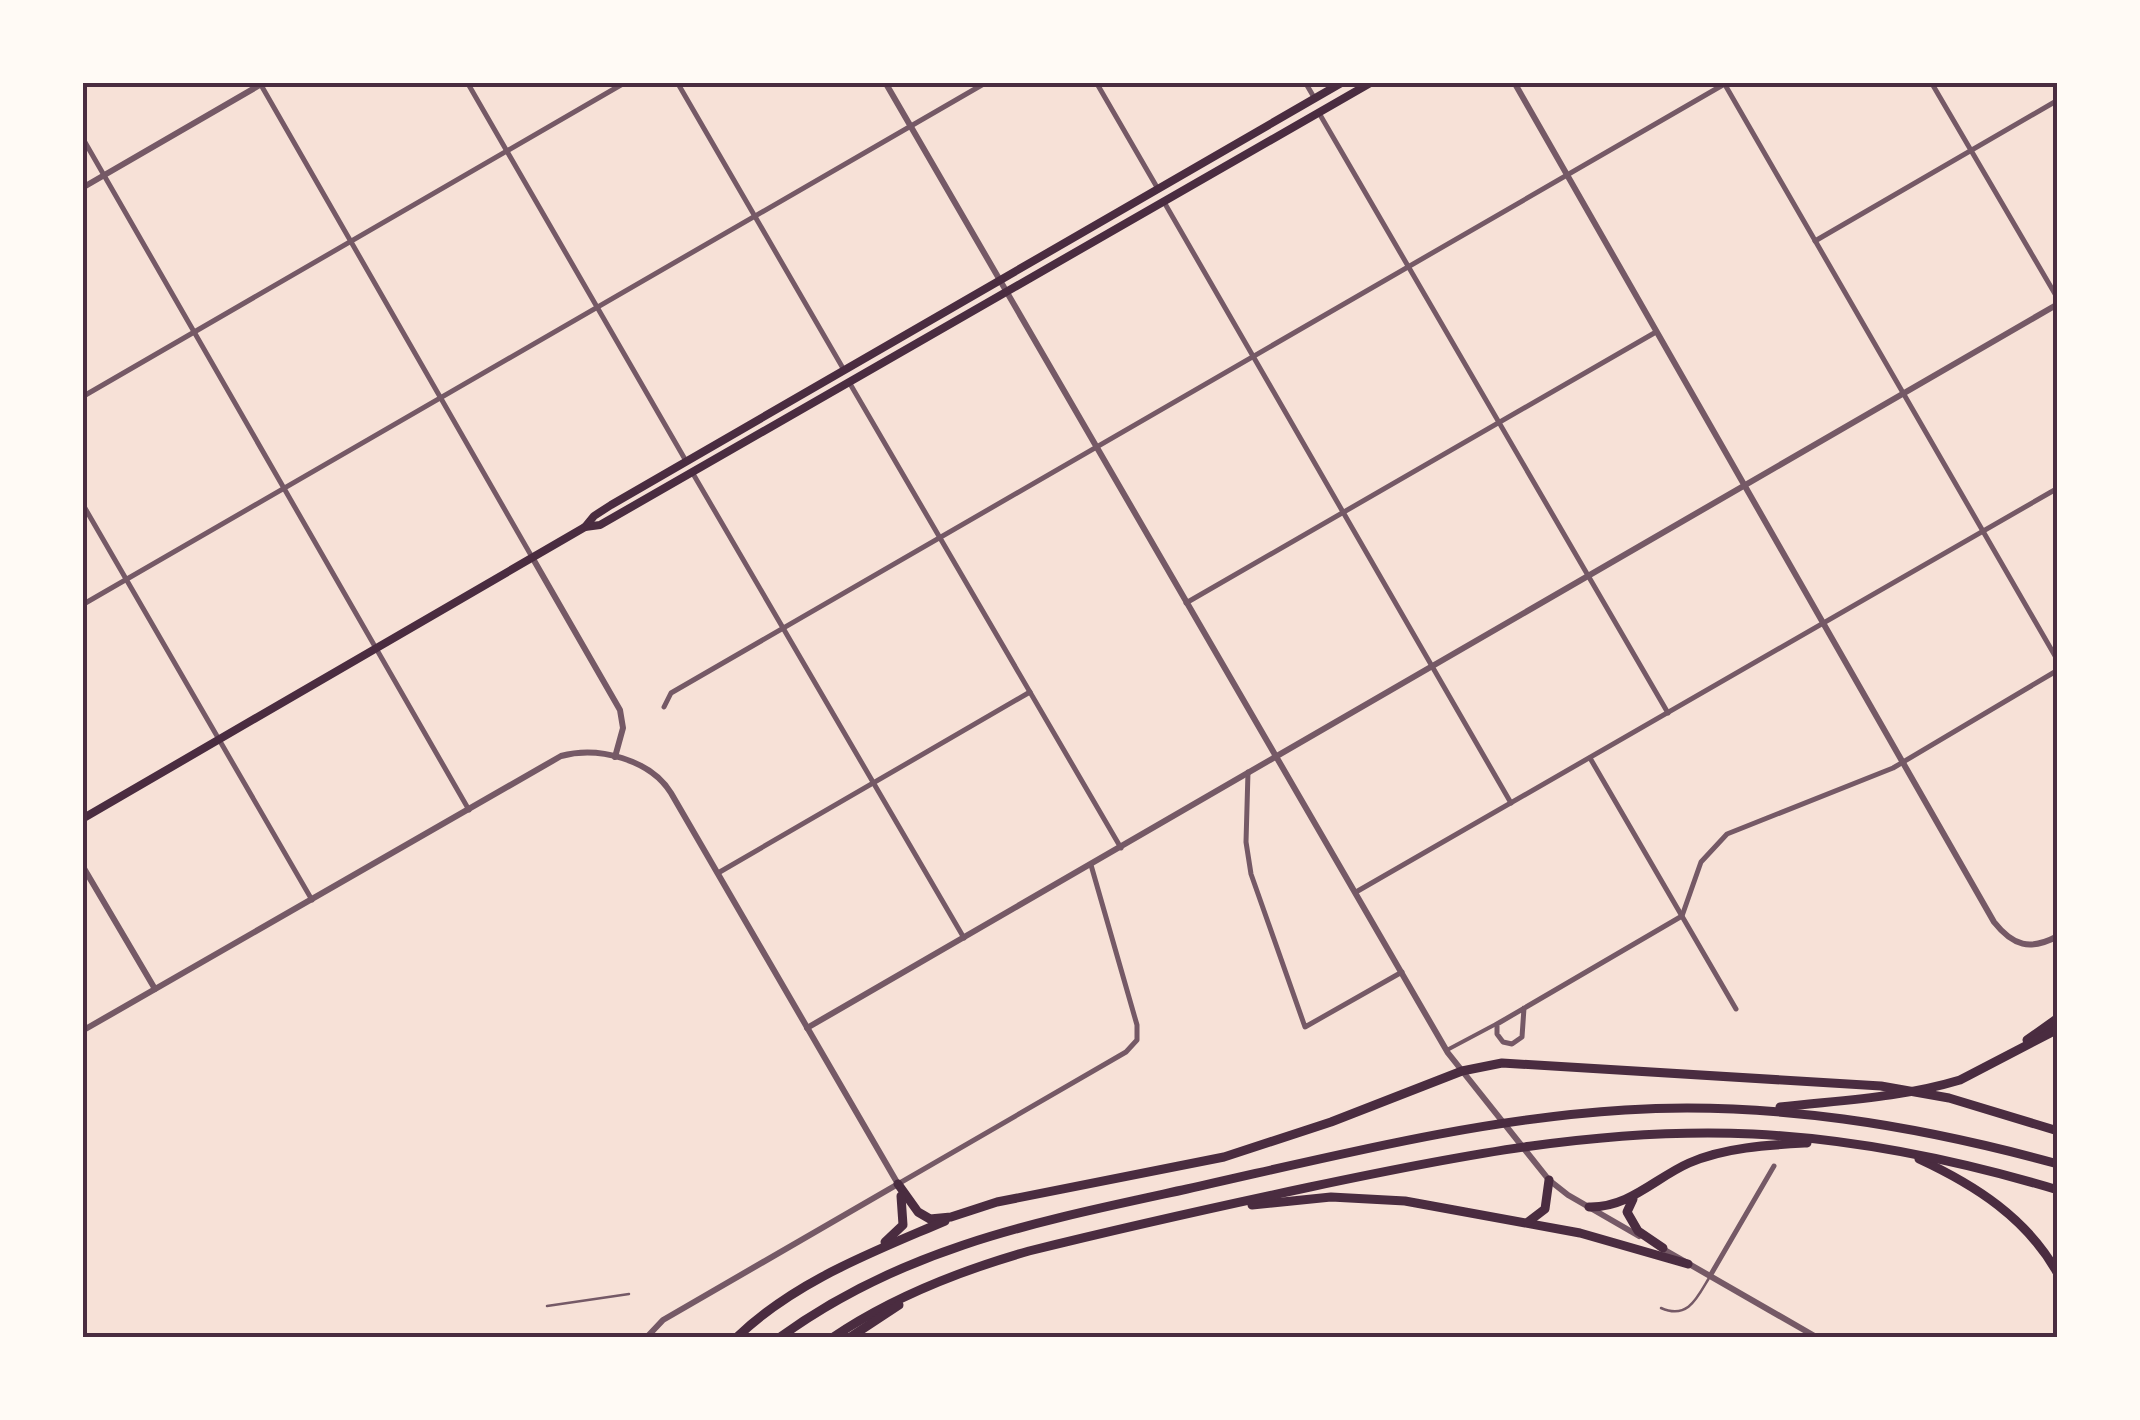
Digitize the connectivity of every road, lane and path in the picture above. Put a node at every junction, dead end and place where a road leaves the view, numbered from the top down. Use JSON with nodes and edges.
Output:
{"nodes":[{"id":1,"x":467,"y":82,"type":"edge"},
{"id":2,"x":626,"y":82,"type":"edge"},
{"id":3,"x":677,"y":82,"type":"edge"},
{"id":4,"x":885,"y":82,"type":"edge"},
{"id":5,"x":987,"y":82,"type":"edge"},
{"id":6,"x":1096,"y":82,"type":"edge"},
{"id":7,"x":1305,"y":82,"type":"edge"},
{"id":8,"x":1343,"y":82,"type":"edge"},
{"id":9,"x":1372,"y":82,"type":"edge"},
{"id":10,"x":1514,"y":82,"type":"edge"},
{"id":11,"x":1932,"y":82,"type":"edge"},
{"id":12,"x":261,"y":83,"type":"edge"},
{"id":13,"x":1725,"y":83,"type":"edge"},
{"id":14,"x":1314,"y":99,"type":"junction"},
{"id":15,"x":2058,"y":100,"type":"edge"},
{"id":16,"x":1318,"y":113,"type":"junction"},
{"id":17,"x":910,"y":127,"type":"junction"},
{"id":18,"x":82,"y":137,"type":"edge"},
{"id":19,"x":1970,"y":150,"type":"junction"},
{"id":20,"x":507,"y":152,"type":"junction"},
{"id":21,"x":1568,"y":175,"type":"junction"},
{"id":22,"x":104,"y":176,"type":"junction"},
{"id":23,"x":82,"y":188,"type":"edge"},
{"id":24,"x":1158,"y":189,"type":"junction"},
{"id":25,"x":1164,"y":202,"type":"junction"},
{"id":26,"x":755,"y":216,"type":"junction"},
{"id":27,"x":1815,"y":241,"type":"junction"},
{"id":28,"x":351,"y":242,"type":"junction"},
{"id":29,"x":1408,"y":267,"type":"junction"},
{"id":30,"x":1000,"y":280,"type":"junction"},
{"id":31,"x":1006,"y":292,"type":"junction"},
{"id":32,"x":2058,"y":302,"type":"edge"},
{"id":33,"x":597,"y":307,"type":"junction"},
{"id":34,"x":1657,"y":331,"type":"junction"},
{"id":35,"x":195,"y":332,"type":"junction"},
{"id":36,"x":1253,"y":357,"type":"junction"},
{"id":37,"x":844,"y":370,"type":"junction"},
{"id":38,"x":849,"y":382,"type":"junction"},
{"id":39,"x":1903,"y":393,"type":"junction"},
{"id":40,"x":82,"y":397,"type":"edge"},
{"id":41,"x":440,"y":398,"type":"junction"},
{"id":42,"x":1498,"y":422,"type":"junction"},
{"id":43,"x":1097,"y":447,"type":"junction"},
{"id":44,"x":686,"y":462,"type":"junction"},
{"id":45,"x":692,"y":472,"type":"junction"},
{"id":46,"x":1745,"y":484,"type":"junction"},
{"id":47,"x":284,"y":488,"type":"junction"},
{"id":48,"x":2058,"y":488,"type":"edge"},
{"id":49,"x":82,"y":503,"type":"edge"},
{"id":50,"x":1343,"y":512,"type":"junction"},
{"id":51,"x":584,"y":527,"type":"junction"},
{"id":52,"x":1983,"y":532,"type":"junction"},
{"id":53,"x":940,"y":538,"type":"junction"},
{"id":54,"x":532,"y":557,"type":"junction"},
{"id":55,"x":1588,"y":575,"type":"junction"},
{"id":56,"x":127,"y":580,"type":"junction"},
{"id":57,"x":1186,"y":603,"type":"junction"},
{"id":58,"x":82,"y":605,"type":"edge"},
{"id":59,"x":1824,"y":623,"type":"junction"},
{"id":60,"x":784,"y":629,"type":"junction"},
{"id":61,"x":377,"y":648,"type":"junction"},
{"id":62,"x":2058,"y":661,"type":"edge"},
{"id":63,"x":1431,"y":666,"type":"junction"},
{"id":64,"x":2058,"y":670,"type":"edge"},
{"id":65,"x":1030,"y":692,"type":"junction"},
{"id":66,"x":664,"y":706,"type":"dead end"},
{"id":67,"x":1668,"y":713,"type":"junction"},
{"id":68,"x":219,"y":740,"type":"junction"},
{"id":69,"x":1276,"y":756,"type":"junction"},
{"id":70,"x":615,"y":758,"type":"junction"},
{"id":71,"x":1590,"y":758,"type":"junction"},
{"id":72,"x":1903,"y":762,"type":"junction"},
{"id":73,"x":1248,"y":772,"type":"junction"},
{"id":74,"x":874,"y":783,"type":"junction"},
{"id":75,"x":1511,"y":804,"type":"junction"},
{"id":76,"x":469,"y":810,"type":"junction"},
{"id":77,"x":82,"y":818,"type":"edge"},
{"id":78,"x":1120,"y":848,"type":"junction"},
{"id":79,"x":82,"y":865,"type":"edge"},
{"id":80,"x":1090,"y":865,"type":"junction"},
{"id":81,"x":718,"y":873,"type":"junction"},
{"id":82,"x":1356,"y":892,"type":"junction"},
{"id":83,"x":312,"y":900,"type":"junction"},
{"id":84,"x":1682,"y":916,"type":"junction"},
{"id":85,"x":2058,"y":936,"type":"edge"},
{"id":86,"x":964,"y":938,"type":"junction"},
{"id":87,"x":1402,"y":972,"type":"junction"},
{"id":88,"x":155,"y":990,"type":"junction"},
{"id":89,"x":1524,"y":1008,"type":"junction"},
{"id":90,"x":1736,"y":1009,"type":"dead end"},
{"id":91,"x":2058,"y":1018,"type":"edge"},
{"id":92,"x":1497,"y":1024,"type":"junction"},
{"id":93,"x":808,"y":1028,"type":"junction"},
{"id":94,"x":2058,"y":1029,"type":"edge"},
{"id":95,"x":82,"y":1031,"type":"edge"},
{"id":96,"x":1447,"y":1050,"type":"junction"},
{"id":97,"x":2002,"y":1059,"type":"junction"},
{"id":98,"x":1462,"y":1071,"type":"junction"},
{"id":99,"x":1722,"y":1108,"type":"junction"},
{"id":100,"x":2058,"y":1132,"type":"edge"},
{"id":101,"x":1833,"y":1142,"type":"junction"},
{"id":102,"x":1903,"y":1151,"type":"junction"},
{"id":103,"x":2058,"y":1164,"type":"edge"},
{"id":104,"x":1774,"y":1166,"type":"dead end"},
{"id":105,"x":1546,"y":1176,"type":"junction"},
{"id":106,"x":898,"y":1184,"type":"junction"},
{"id":107,"x":2058,"y":1190,"type":"edge"},
{"id":108,"x":1635,"y":1196,"type":"junction"},
{"id":109,"x":1589,"y":1208,"type":"junction"},
{"id":110,"x":1210,"y":1210,"type":"junction"},
{"id":111,"x":970,"y":1211,"type":"junction"},
{"id":112,"x":1526,"y":1223,"type":"junction"},
{"id":113,"x":1663,"y":1248,"type":"junction"},
{"id":114,"x":845,"y":1264,"type":"junction"},
{"id":115,"x":1688,"y":1264,"type":"junction"},
{"id":116,"x":968,"y":1269,"type":"junction"},
{"id":117,"x":2058,"y":1274,"type":"edge"},
{"id":118,"x":1710,"y":1276,"type":"junction"},
{"id":119,"x":628,"y":1294,"type":"dead end"},
{"id":120,"x":547,"y":1306,"type":"dead end"},
{"id":121,"x":1661,"y":1308,"type":"dead end"},
{"id":122,"x":646,"y":1338,"type":"edge"},
{"id":123,"x":736,"y":1338,"type":"edge"},
{"id":124,"x":779,"y":1338,"type":"edge"},
{"id":125,"x":832,"y":1338,"type":"edge"},
{"id":126,"x":848,"y":1338,"type":"edge"},
{"id":127,"x":1818,"y":1338,"type":"edge"}],
"edges":[{"from":1,"to":20,"type":"street"},
{"from":2,"to":20,"type":"street"},
{"from":3,"to":26,"type":"street"},
{"from":4,"to":17,"type":"street"},
{"from":5,"to":17,"type":"street"},
{"from":6,"to":24,"type":"street"},
{"from":7,"to":14,"type":"street"},
{"from":8,"to":14,"type":"main road"},
{"from":9,"to":16,"type":"main road"},
{"from":10,"to":21,"type":"street"},
{"from":11,"to":19,"type":"street"},
{"from":12,"to":22,"type":"street"},
{"from":12,"to":28,"type":"street"},
{"from":13,"to":21,"type":"street"},
{"from":13,"to":27,"type":"street"},
{"from":14,"to":24,"type":"main road"},
{"from":15,"to":19,"type":"street"},
{"from":16,"to":25,"type":"main road"},
{"from":16,"to":29,"type":"street"},
{"from":17,"to":26,"type":"street"},
{"from":17,"to":30,"type":"street"},
{"from":18,"to":22,"type":"street"},
{"from":19,"to":27,"type":"street"},
{"from":19,"to":32,"type":"street"},
{"from":20,"to":28,"type":"street"},
{"from":20,"to":33,"type":"street"},
{"from":21,"to":29,"type":"street"},
{"from":21,"to":34,"type":"street"},
{"from":22,"to":23,"type":"street"},
{"from":22,"to":35,"type":"street"},
{"from":24,"to":30,"type":"main road"},
{"from":25,"to":31,"type":"main road"},
{"from":25,"to":36,"type":"street"},
{"from":26,"to":33,"type":"street"},
{"from":26,"to":37,"type":"street"},
{"from":27,"to":39,"type":"street"},
{"from":28,"to":35,"type":"street"},
{"from":28,"to":41,"type":"street"},
{"from":29,"to":36,"type":"street"},
{"from":29,"to":42,"type":"street"},
{"from":30,"to":31,"type":"street"},
{"from":30,"to":37,"type":"main road"},
{"from":31,"to":38,"type":"main road"},
{"from":31,"to":43,"type":"street"},
{"from":32,"to":39,"type":"street"},
{"from":33,"to":41,"type":"street"},
{"from":33,"to":44,"type":"street"},
{"from":34,"to":42,"type":"street"},
{"from":34,"to":46,"type":"street"},
{"from":35,"to":40,"type":"street"},
{"from":35,"to":47,"type":"street"},
{"from":36,"to":43,"type":"street"},
{"from":36,"to":50,"type":"street"},
{"from":37,"to":44,"type":"main road"},
{"from":38,"to":45,"type":"main road"},
{"from":38,"to":53,"type":"street"},
{"from":39,"to":46,"type":"street"},
{"from":39,"to":52,"type":"street"},
{"from":41,"to":47,"type":"street"},
{"from":41,"to":54,"type":"street"},
{"from":42,"to":50,"type":"street"},
{"from":42,"to":55,"type":"street"},
{"from":43,"to":53,"type":"street"},
{"from":43,"to":57,"type":"street"},
{"from":44,"to":51,"type":"main road"},
{"from":45,"to":51,"type":"main road"},
{"from":45,"to":60,"type":"street"},
{"from":46,"to":55,"type":"street"},
{"from":46,"to":59,"type":"street"},
{"from":47,"to":56,"type":"street"},
{"from":47,"to":61,"type":"street"},
{"from":48,"to":52,"type":"street"},
{"from":49,"to":56,"type":"street"},
{"from":50,"to":57,"type":"street"},
{"from":50,"to":63,"type":"street"},
{"from":51,"to":54,"type":"main road"},
{"from":52,"to":59,"type":"street"},
{"from":52,"to":62,"type":"street"},
{"from":53,"to":60,"type":"street"},
{"from":53,"to":65,"type":"street"},
{"from":54,"to":61,"type":"main road"},
{"from":54,"to":70,"type":"street"},
{"from":55,"to":63,"type":"street"},
{"from":55,"to":67,"type":"street"},
{"from":56,"to":58,"type":"street"},
{"from":56,"to":68,"type":"street"},
{"from":57,"to":69,"type":"street"},
{"from":59,"to":67,"type":"street"},
{"from":59,"to":72,"type":"street"},
{"from":60,"to":66,"type":"street"},
{"from":60,"to":74,"type":"street"},
{"from":61,"to":68,"type":"main road"},
{"from":61,"to":76,"type":"street"},
{"from":63,"to":69,"type":"street"},
{"from":63,"to":75,"type":"street"},
{"from":64,"to":72,"type":"street"},
{"from":65,"to":74,"type":"street"},
{"from":65,"to":78,"type":"street"},
{"from":67,"to":71,"type":"street"},
{"from":68,"to":77,"type":"main road"},
{"from":68,"to":83,"type":"street"},
{"from":69,"to":73,"type":"street"},
{"from":69,"to":82,"type":"street"},
{"from":70,"to":76,"type":"street"},
{"from":70,"to":81,"type":"street"},
{"from":71,"to":75,"type":"street"},
{"from":71,"to":84,"type":"street"},
{"from":72,"to":84,"type":"street"},
{"from":72,"to":85,"type":"street"},
{"from":73,"to":78,"type":"street"},
{"from":73,"to":87,"type":"street"},
{"from":74,"to":81,"type":"street"},
{"from":74,"to":86,"type":"street"},
{"from":75,"to":82,"type":"street"},
{"from":76,"to":83,"type":"street"},
{"from":78,"to":80,"type":"street"},
{"from":79,"to":88,"type":"street"},
{"from":80,"to":86,"type":"street"},
{"from":80,"to":106,"type":"street"},
{"from":81,"to":93,"type":"street"},
{"from":82,"to":87,"type":"street"},
{"from":83,"to":88,"type":"street"},
{"from":84,"to":89,"type":"street"},
{"from":84,"to":90,"type":"street"},
{"from":86,"to":93,"type":"street"},
{"from":87,"to":96,"type":"street"},
{"from":88,"to":95,"type":"street"},
{"from":89,"to":92,"type":"street"},
{"from":89,"to":92,"type":"street"},
{"from":91,"to":97,"type":"highway"},
{"from":92,"to":96,"type":"street"},
{"from":93,"to":106,"type":"street"},
{"from":94,"to":97,"type":"highway"},
{"from":96,"to":98,"type":"street"},
{"from":97,"to":99,"type":"highway"},
{"from":98,"to":100,"type":"highway"},
{"from":98,"to":105,"type":"street"},
{"from":98,"to":111,"type":"highway"},
{"from":99,"to":103,"type":"highway"},
{"from":99,"to":124,"type":"highway"},
{"from":101,"to":102,"type":"highway"},
{"from":101,"to":108,"type":"highway"},
{"from":101,"to":110,"type":"highway"},
{"from":102,"to":107,"type":"highway"},
{"from":102,"to":117,"type":"highway"},
{"from":104,"to":118,"type":"street"},
{"from":105,"to":109,"type":"street"},
{"from":105,"to":112,"type":"highway"},
{"from":106,"to":111,"type":"highway"},
{"from":106,"to":114,"type":"highway"},
{"from":106,"to":122,"type":"street"},
{"from":108,"to":109,"type":"highway"},
{"from":108,"to":113,"type":"highway"},
{"from":109,"to":113,"type":"street"},
{"from":110,"to":112,"type":"highway"},
{"from":110,"to":116,"type":"highway"},
{"from":111,"to":114,"type":"highway"},
{"from":112,"to":115,"type":"highway"},
{"from":113,"to":115,"type":"street"},
{"from":114,"to":123,"type":"highway"},
{"from":115,"to":118,"type":"street"},
{"from":116,"to":125,"type":"highway"},
{"from":116,"to":126,"type":"highway"},
{"from":118,"to":121,"type":"lane"},
{"from":118,"to":127,"type":"street"},
{"from":119,"to":120,"type":"lane"}]}
